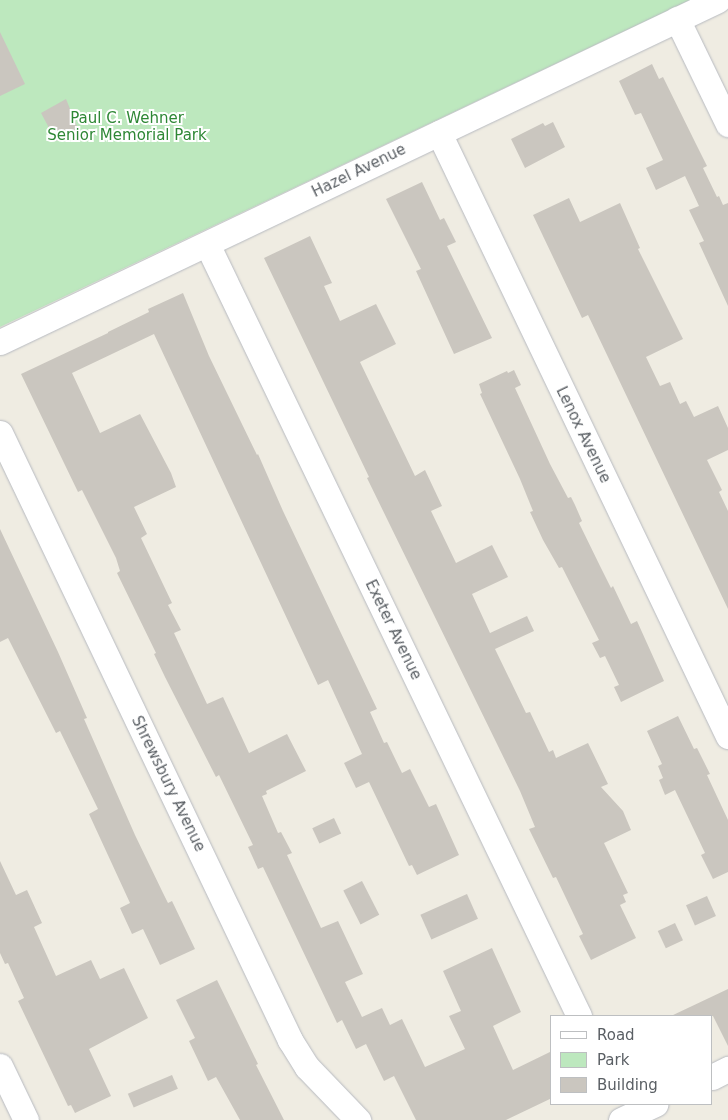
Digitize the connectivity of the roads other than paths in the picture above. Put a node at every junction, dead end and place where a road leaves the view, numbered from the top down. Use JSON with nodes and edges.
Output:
{"nodes":[{"id":1,"x":718,"y":0,"type":"edge"},
{"id":2,"x":677,"y":19,"type":"junction"},
{"id":3,"x":728,"y":124,"type":"edge"},
{"id":4,"x":439,"y":133,"type":"junction"},
{"id":5,"x":207,"y":244,"type":"junction"},
{"id":6,"x":0,"y":342,"type":"edge"},
{"id":7,"x":0,"y":433,"type":"edge"},
{"id":8,"x":728,"y":736,"type":"edge"},
{"id":9,"x":579,"y":1015,"type":"edge"},
{"id":10,"x":0,"y":1066,"type":"edge"},
{"id":11,"x":728,"y":1069,"type":"edge"},
{"id":12,"x":713,"y":1076,"type":"edge"},
{"id":13,"x":652,"y":1105,"type":"edge"},
{"id":14,"x":623,"y":1114,"type":"edge"},
{"id":15,"x":26,"y":1120,"type":"edge"},
{"id":16,"x":358,"y":1120,"type":"edge"}],
"edges":[{"from":1,"to":2,"type":"street","name":"Hazel Avenue"},
{"from":2,"to":3,"type":"street"},
{"from":2,"to":4,"type":"street","name":"Hazel Avenue"},
{"from":4,"to":5,"type":"street","name":"Hazel Avenue"},
{"from":4,"to":8,"type":"street","name":"Lenox Avenue"},
{"from":5,"to":6,"type":"street","name":"Hazel Avenue"},
{"from":5,"to":9,"type":"street","name":"Exeter Avenue"},
{"from":7,"to":16,"type":"street","name":"Shrewsbury Avenue"},
{"from":10,"to":15,"type":"street"},
{"from":11,"to":12,"type":"street"},
{"from":13,"to":14,"type":"street"}]}
